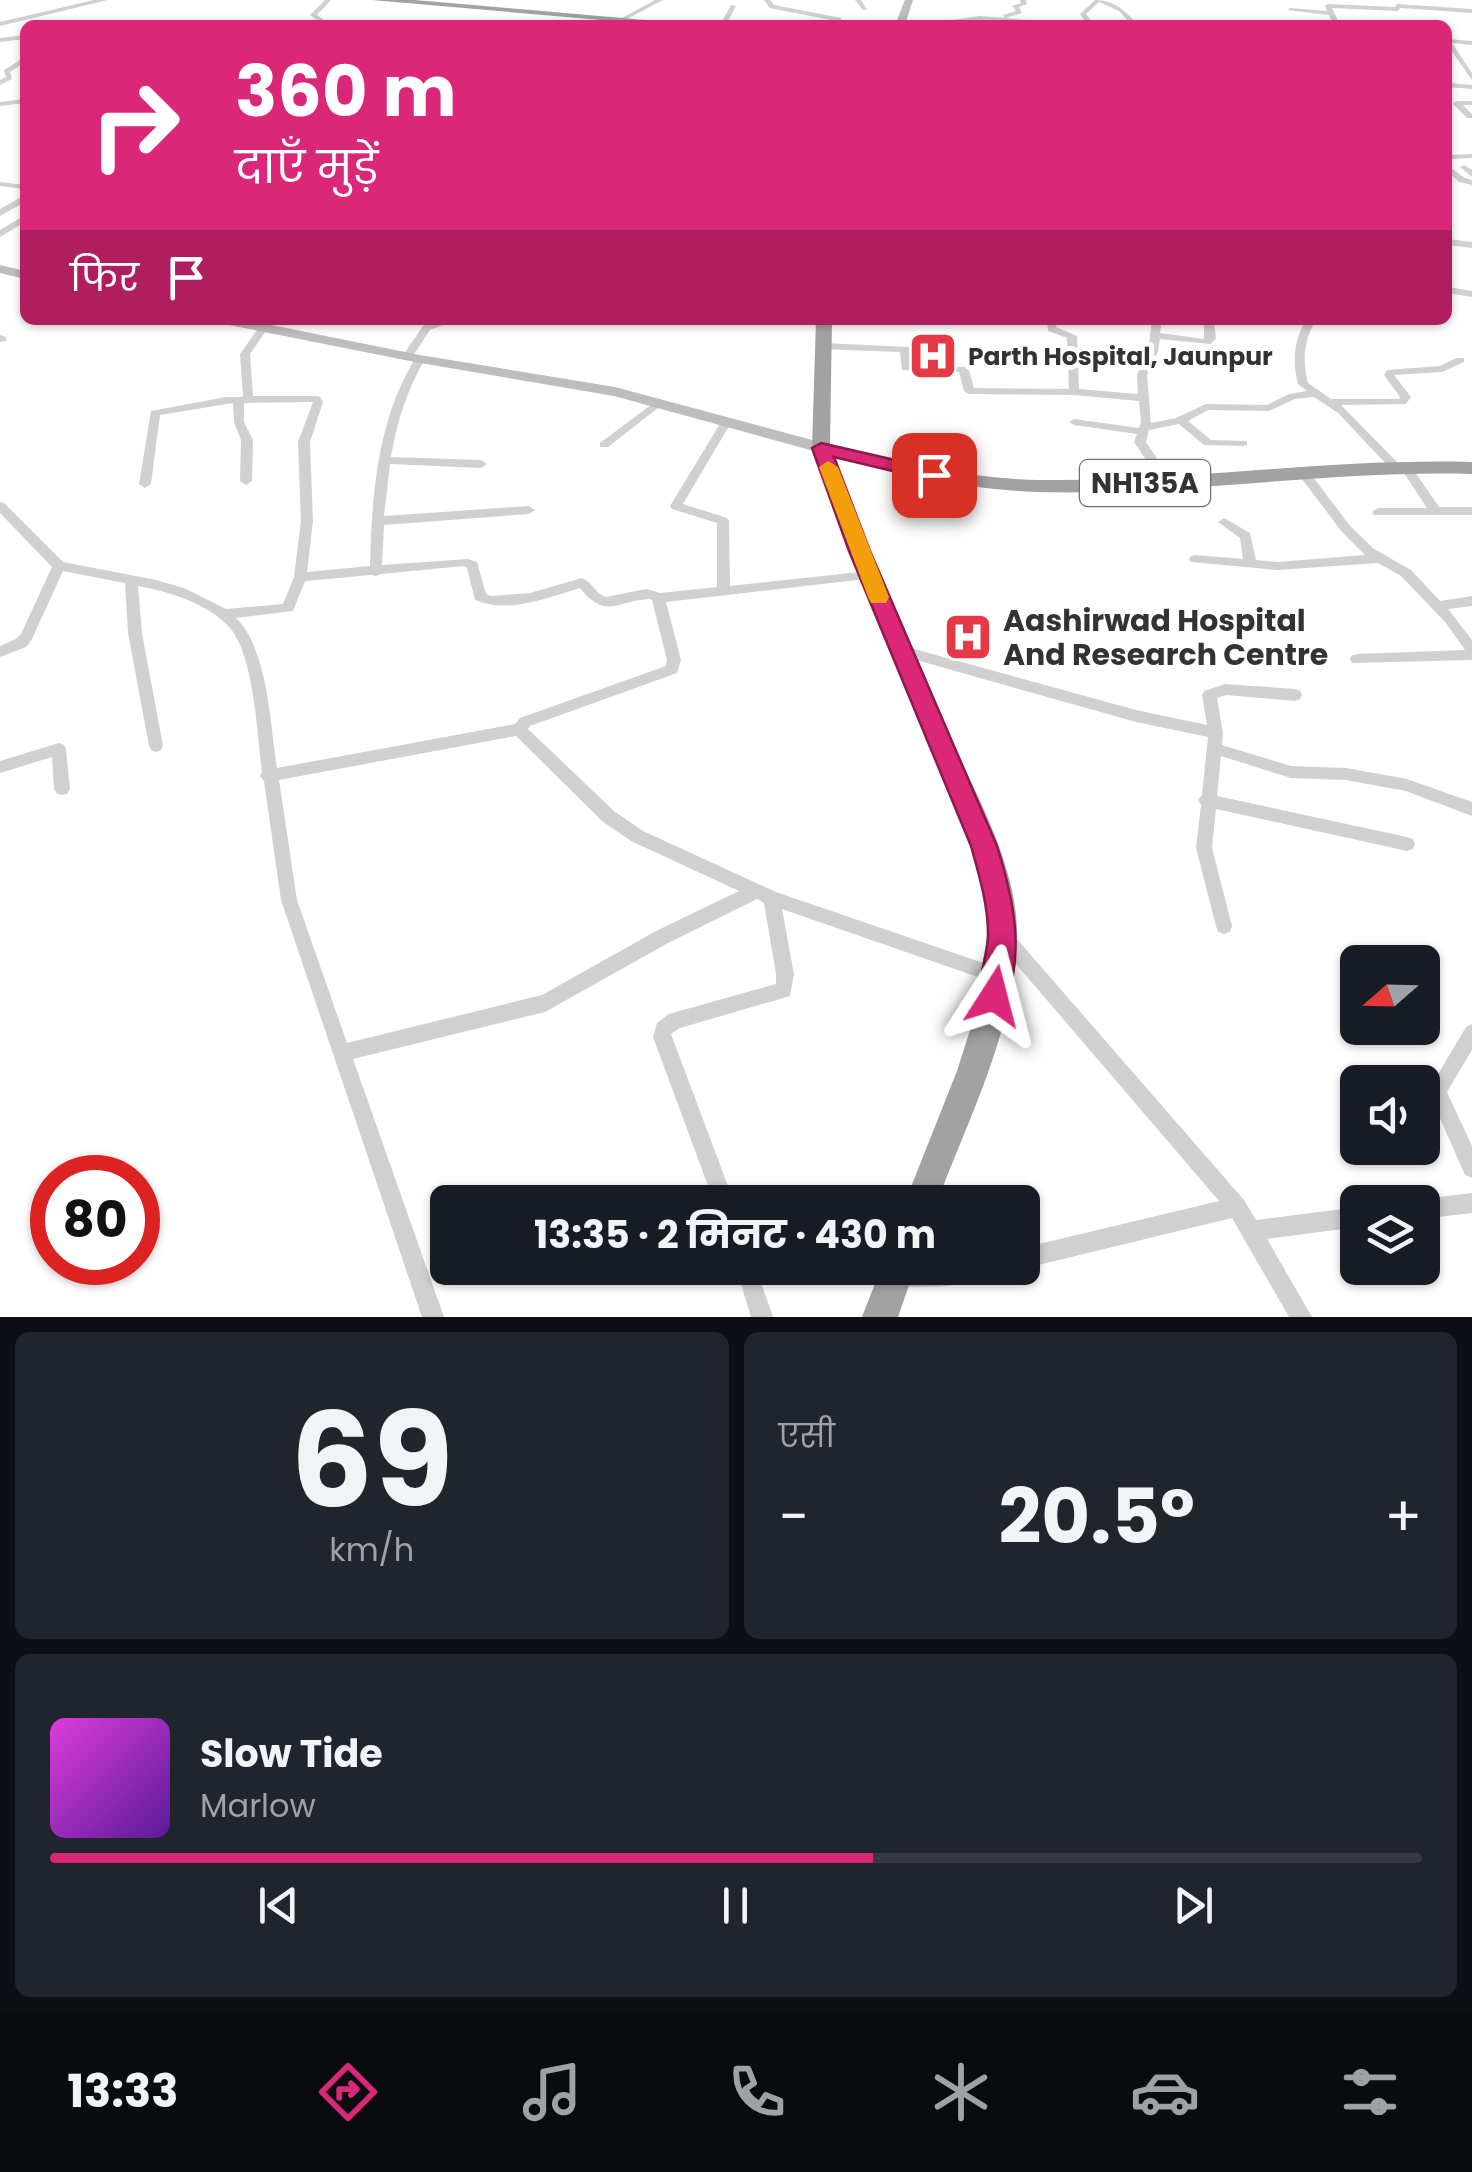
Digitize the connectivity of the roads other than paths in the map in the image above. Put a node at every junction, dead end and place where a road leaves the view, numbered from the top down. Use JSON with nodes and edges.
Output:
{"nodes":[{"id":1,"x":104,"y":0,"type":"edge"},
{"id":2,"x":328,"y":0,"type":"edge"},
{"id":3,"x":377,"y":0,"type":"edge"},
{"id":4,"x":660,"y":0,"type":"edge"},
{"id":5,"x":767,"y":0,"type":"edge"},
{"id":6,"x":801,"y":0,"type":"edge"},
{"id":7,"x":858,"y":0,"type":"edge"},
{"id":8,"x":1022,"y":0,"type":"edge"},
{"id":9,"x":1099,"y":0,"type":"edge"},
{"id":10,"x":454,"y":2,"type":"edge"},
{"id":11,"x":1395,"y":5,"type":"edge"},
{"id":12,"x":733,"y":6,"type":"dead end"},
{"id":13,"x":865,"y":8,"type":"dead end"},
{"id":14,"x":1431,"y":8,"type":"junction"},
{"id":15,"x":804,"y":9,"type":"junction"},
{"id":16,"x":1290,"y":10,"type":"dead end"},
{"id":17,"x":1472,"y":11,"type":"edge"},
{"id":18,"x":1330,"y":13,"type":"junction"},
{"id":19,"x":1438,"y":17,"type":"dead end"},
{"id":20,"x":623,"y":19,"type":"junction"},
{"id":21,"x":996,"y":19,"type":"junction"},
{"id":22,"x":320,"y":20,"type":"edge"},
{"id":23,"x":595,"y":20,"type":"edge"},
{"id":24,"x":613,"y":20,"type":"edge"},
{"id":25,"x":635,"y":20,"type":"edge"},
{"id":26,"x":726,"y":20,"type":"edge"},
{"id":27,"x":839,"y":20,"type":"edge"},
{"id":28,"x":983,"y":20,"type":"edge"},
{"id":29,"x":1004,"y":20,"type":"edge"},
{"id":30,"x":1087,"y":20,"type":"edge"},
{"id":31,"x":1130,"y":20,"type":"edge"},
{"id":32,"x":1334,"y":20,"type":"edge"},
{"id":33,"x":0,"y":24,"type":"edge"},
{"id":34,"x":1452,"y":34,"type":"edge"},
{"id":35,"x":1452,"y":42,"type":"edge"},
{"id":36,"x":1458,"y":42,"type":"junction"},
{"id":37,"x":1472,"y":43,"type":"edge"},
{"id":38,"x":1452,"y":48,"type":"edge"},
{"id":39,"x":20,"y":62,"type":"edge"},
{"id":40,"x":1472,"y":78,"type":"edge"},
{"id":41,"x":0,"y":83,"type":"edge"},
{"id":42,"x":1452,"y":94,"type":"edge"},
{"id":43,"x":1457,"y":103,"type":"junction"},
{"id":44,"x":1470,"y":103,"type":"edge"},
{"id":45,"x":1459,"y":116,"type":"dead end"},
{"id":46,"x":1471,"y":116,"type":"edge"},
{"id":47,"x":1464,"y":167,"type":"dead end"},
{"id":48,"x":1472,"y":174,"type":"edge"},
{"id":49,"x":261,"y":325,"type":"edge"},
{"id":50,"x":435,"y":325,"type":"edge"},
{"id":51,"x":824,"y":325,"type":"edge"},
{"id":52,"x":1051,"y":325,"type":"edge"},
{"id":53,"x":1156,"y":325,"type":"edge"},
{"id":54,"x":1209,"y":325,"type":"edge"},
{"id":55,"x":1307,"y":325,"type":"edge"},
{"id":56,"x":1155,"y":335,"type":"junction"},
{"id":57,"x":823,"y":346,"type":"junction"},
{"id":58,"x":413,"y":358,"type":"junction"},
{"id":59,"x":1460,"y":360,"type":"dead end"},
{"id":60,"x":1074,"y":392,"type":"junction"},
{"id":61,"x":1313,"y":394,"type":"junction"},
{"id":62,"x":1143,"y":398,"type":"junction"},
{"id":63,"x":243,"y":399,"type":"junction"},
{"id":64,"x":660,"y":402,"type":"junction"},
{"id":65,"x":1329,"y":402,"type":"junction"},
{"id":66,"x":1182,"y":420,"type":"junction"},
{"id":67,"x":727,"y":421,"type":"junction"},
{"id":68,"x":1074,"y":422,"type":"dead end"},
{"id":69,"x":1145,"y":430,"type":"junction"},
{"id":70,"x":1243,"y":444,"type":"dead end"},
{"id":71,"x":604,"y":445,"type":"dead end"},
{"id":72,"x":821,"y":448,"type":"junction"},
{"id":73,"x":387,"y":460,"type":"junction"},
{"id":74,"x":480,"y":464,"type":"dead end"},
{"id":75,"x":1400,"y":466,"type":"junction"},
{"id":76,"x":1472,"y":468,"type":"edge"},
{"id":77,"x":1303,"y":472,"type":"junction"},
{"id":78,"x":246,"y":481,"type":"dead end"},
{"id":79,"x":1159,"y":482,"type":"junction"},
{"id":80,"x":146,"y":484,"type":"dead end"},
{"id":81,"x":0,"y":506,"type":"edge"},
{"id":82,"x":529,"y":510,"type":"dead end"},
{"id":83,"x":1435,"y":511,"type":"junction"},
{"id":84,"x":1378,"y":512,"type":"dead end"},
{"id":85,"x":1472,"y":512,"type":"edge"},
{"id":86,"x":6,"y":521,"type":"edge"},
{"id":87,"x":378,"y":521,"type":"junction"},
{"id":88,"x":1224,"y":522,"type":"dead end"},
{"id":89,"x":1382,"y":558,"type":"junction"},
{"id":90,"x":1195,"y":559,"type":"dead end"},
{"id":91,"x":1250,"y":564,"type":"junction"},
{"id":92,"x":58,"y":566,"type":"junction"},
{"id":93,"x":376,"y":572,"type":"junction"},
{"id":94,"x":869,"y":575,"type":"junction"},
{"id":95,"x":300,"y":577,"type":"junction"},
{"id":96,"x":131,"y":582,"type":"junction"},
{"id":97,"x":724,"y":591,"type":"junction"},
{"id":98,"x":658,"y":598,"type":"junction"},
{"id":99,"x":1472,"y":602,"type":"edge"},
{"id":100,"x":1437,"y":606,"type":"junction"},
{"id":101,"x":224,"y":614,"type":"junction"},
{"id":102,"x":1472,"y":624,"type":"edge"},
{"id":103,"x":1454,"y":625,"type":"junction"},
{"id":104,"x":900,"y":650,"type":"junction"},
{"id":105,"x":0,"y":652,"type":"edge"},
{"id":106,"x":1472,"y":652,"type":"edge"},
{"id":107,"x":1357,"y":659,"type":"dead end"},
{"id":108,"x":1295,"y":694,"type":"dead end"},
{"id":109,"x":520,"y":730,"type":"junction"},
{"id":110,"x":1215,"y":740,"type":"junction"},
{"id":111,"x":156,"y":746,"type":"dead end"},
{"id":112,"x":0,"y":767,"type":"edge"},
{"id":113,"x":268,"y":776,"type":"junction"},
{"id":114,"x":62,"y":788,"type":"dead end"},
{"id":115,"x":1206,"y":800,"type":"junction"},
{"id":116,"x":1472,"y":808,"type":"edge"},
{"id":117,"x":1407,"y":844,"type":"dead end"},
{"id":118,"x":765,"y":894,"type":"junction"},
{"id":119,"x":1224,"y":926,"type":"dead end"},
{"id":120,"x":1002,"y":936,"type":"junction"},
{"id":121,"x":998,"y":976,"type":"junction"},
{"id":122,"x":1472,"y":1032,"type":"edge"},
{"id":123,"x":342,"y":1053,"type":"junction"},
{"id":124,"x":1472,"y":1168,"type":"edge"},
{"id":125,"x":718,"y":1185,"type":"edge"},
{"id":126,"x":927,"y":1185,"type":"edge"},
{"id":127,"x":1471,"y":1205,"type":"edge"},
{"id":128,"x":1238,"y":1207,"type":"junction"},
{"id":129,"x":1440,"y":1208,"type":"edge"},
{"id":130,"x":1340,"y":1220,"type":"edge"},
{"id":131,"x":1254,"y":1230,"type":"junction"},
{"id":132,"x":1040,"y":1255,"type":"edge"},
{"id":133,"x":752,"y":1285,"type":"edge"},
{"id":134,"x":891,"y":1285,"type":"edge"},
{"id":135,"x":432,"y":1317,"type":"edge"},
{"id":136,"x":762,"y":1317,"type":"edge"},
{"id":137,"x":880,"y":1317,"type":"edge"},
{"id":138,"x":1301,"y":1317,"type":"edge"}],
"edges":[{"from":1,"to":33,"type":"street"},
{"from":2,"to":22,"type":"street"},
{"from":3,"to":10,"type":"highway"},
{"from":4,"to":20,"type":"street"},
{"from":5,"to":15,"type":"street"},
{"from":6,"to":15,"type":"street"},
{"from":7,"to":13,"type":"street"},
{"from":8,"to":21,"type":"street"},
{"from":9,"to":30,"type":"street"},
{"from":9,"to":31,"type":"street"},
{"from":10,"to":23,"type":"highway"},
{"from":11,"to":14,"type":"street"},
{"from":11,"to":18,"type":"street"},
{"from":12,"to":26,"type":"street"},
{"from":14,"to":17,"type":"street"},
{"from":14,"to":19,"type":"street"},
{"from":15,"to":27,"type":"street"},
{"from":16,"to":18,"type":"street"},
{"from":18,"to":32,"type":"street"},
{"from":20,"to":24,"type":"highway"},
{"from":20,"to":25,"type":"highway"},
{"from":21,"to":28,"type":"street"},
{"from":21,"to":29,"type":"street"},
{"from":34,"to":36,"type":"street"},
{"from":35,"to":36,"type":"street"},
{"from":36,"to":37,"type":"street"},
{"from":38,"to":40,"type":"street"},
{"from":39,"to":41,"type":"street"},
{"from":42,"to":43,"type":"street"},
{"from":43,"to":44,"type":"street"},
{"from":43,"to":46,"type":"street"},
{"from":45,"to":46,"type":"street"},
{"from":47,"to":48,"type":"street"},
{"from":49,"to":58,"type":"main road"},
{"from":49,"to":63,"type":"street"},
{"from":50,"to":58,"type":"street"},
{"from":51,"to":57,"type":"highway"},
{"from":52,"to":60,"type":"street"},
{"from":53,"to":56,"type":"street"},
{"from":54,"to":56,"type":"street"},
{"from":55,"to":61,"type":"street"},
{"from":56,"to":62,"type":"street"},
{"from":57,"to":60,"type":"street"},
{"from":57,"to":72,"type":"highway"},
{"from":58,"to":64,"type":"main road"},
{"from":58,"to":73,"type":"street"},
{"from":59,"to":65,"type":"street"},
{"from":60,"to":62,"type":"street"},
{"from":61,"to":65,"type":"street"},
{"from":61,"to":66,"type":"street"},
{"from":62,"to":69,"type":"street"},
{"from":63,"to":78,"type":"street"},
{"from":63,"to":80,"type":"street"},
{"from":63,"to":95,"type":"street"},
{"from":64,"to":67,"type":"main road"},
{"from":64,"to":71,"type":"street"},
{"from":65,"to":75,"type":"street"},
{"from":66,"to":69,"type":"street"},
{"from":66,"to":70,"type":"street"},
{"from":67,"to":72,"type":"main road"},
{"from":67,"to":97,"type":"street"},
{"from":68,"to":69,"type":"street"},
{"from":69,"to":79,"type":"street"},
{"from":72,"to":79,"type":"highway","number":"NH135A"},
{"from":72,"to":94,"type":"highway"},
{"from":73,"to":74,"type":"street"},
{"from":73,"to":87,"type":"street"},
{"from":75,"to":76,"type":"highway","number":"NH135A"},
{"from":75,"to":77,"type":"highway","number":"NH135A"},
{"from":75,"to":83,"type":"street"},
{"from":77,"to":79,"type":"highway","number":"NH135A"},
{"from":77,"to":89,"type":"street"},
{"from":81,"to":86,"type":"street"},
{"from":82,"to":87,"type":"street"},
{"from":83,"to":84,"type":"street"},
{"from":83,"to":85,"type":"street"},
{"from":86,"to":92,"type":"street"},
{"from":87,"to":93,"type":"street"},
{"from":88,"to":91,"type":"street"},
{"from":89,"to":91,"type":"street"},
{"from":89,"to":100,"type":"street"},
{"from":90,"to":91,"type":"street"},
{"from":92,"to":96,"type":"street"},
{"from":92,"to":105,"type":"street"},
{"from":93,"to":95,"type":"street"},
{"from":93,"to":98,"type":"street"},
{"from":94,"to":97,"type":"street"},
{"from":94,"to":104,"type":"highway"},
{"from":95,"to":101,"type":"street"},
{"from":96,"to":101,"type":"street"},
{"from":96,"to":111,"type":"street"},
{"from":97,"to":98,"type":"street"},
{"from":98,"to":109,"type":"street"},
{"from":99,"to":100,"type":"street"},
{"from":100,"to":103,"type":"street"},
{"from":101,"to":113,"type":"street"},
{"from":102,"to":103,"type":"street"},
{"from":103,"to":106,"type":"street"},
{"from":104,"to":110,"type":"street"},
{"from":104,"to":120,"type":"highway"},
{"from":106,"to":107,"type":"street"},
{"from":108,"to":110,"type":"street"},
{"from":109,"to":113,"type":"street"},
{"from":109,"to":118,"type":"street"},
{"from":110,"to":115,"type":"street"},
{"from":110,"to":116,"type":"street"},
{"from":112,"to":114,"type":"street"},
{"from":113,"to":123,"type":"street"},
{"from":115,"to":117,"type":"street"},
{"from":115,"to":119,"type":"street"},
{"from":118,"to":121,"type":"street"},
{"from":118,"to":123,"type":"street"},
{"from":118,"to":125,"type":"street"},
{"from":120,"to":121,"type":"highway"},
{"from":120,"to":128,"type":"street"},
{"from":121,"to":126,"type":"highway"},
{"from":122,"to":124,"type":"street"},
{"from":123,"to":135,"type":"street"},
{"from":127,"to":129,"type":"street"},
{"from":128,"to":131,"type":"street"},
{"from":128,"to":132,"type":"street"},
{"from":130,"to":131,"type":"street"},
{"from":131,"to":138,"type":"street"},
{"from":133,"to":136,"type":"street"},
{"from":134,"to":137,"type":"highway"}]}
